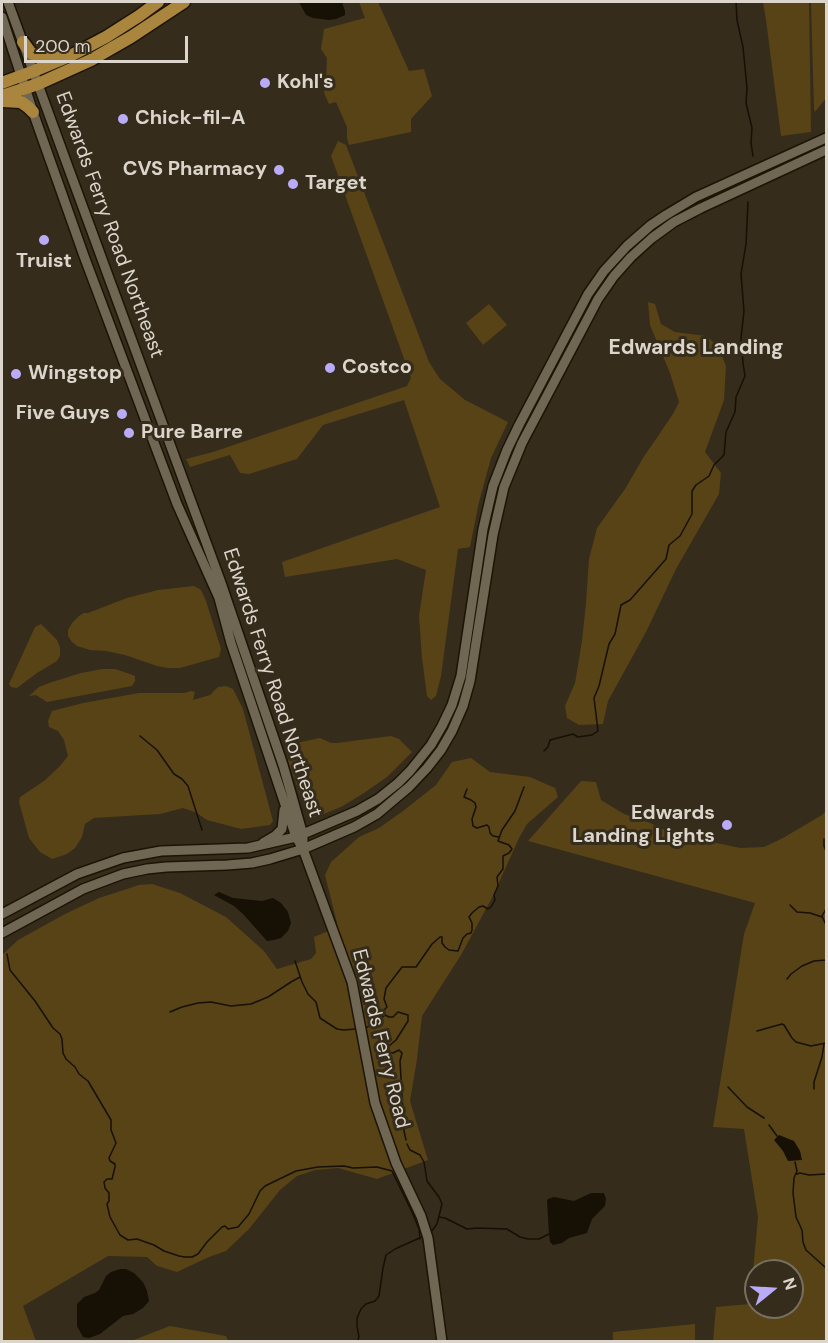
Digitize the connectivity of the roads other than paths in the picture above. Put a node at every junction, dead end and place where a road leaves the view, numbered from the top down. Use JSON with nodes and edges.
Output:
{"nodes":[{"id":1,"x":8,"y":2,"type":"edge"},
{"id":2,"x":158,"y":2,"type":"edge"},
{"id":3,"x":184,"y":2,"type":"edge"},
{"id":4,"x":2,"y":17,"type":"edge"},
{"id":5,"x":23,"y":42,"type":"junction"},
{"id":6,"x":72,"y":55,"type":"junction"},
{"id":7,"x":36,"y":77,"type":"junction"},
{"id":8,"x":2,"y":82,"type":"edge"},
{"id":9,"x":23,"y":82,"type":"junction"},
{"id":10,"x":2,"y":96,"type":"edge"},
{"id":11,"x":2,"y":101,"type":"edge"},
{"id":12,"x":33,"y":112,"type":"junction"},
{"id":13,"x":826,"y":138,"type":"edge"},
{"id":14,"x":826,"y":150,"type":"edge"},
{"id":15,"x":282,"y":796,"type":"junction"},
{"id":16,"x":299,"y":836,"type":"junction"},
{"id":17,"x":255,"y":847,"type":"junction"},
{"id":18,"x":303,"y":849,"type":"junction"},
{"id":19,"x":2,"y":914,"type":"edge"},
{"id":20,"x":2,"y":933,"type":"edge"},
{"id":21,"x":442,"y":1341,"type":"edge"}],
"edges":[{"from":1,"to":5,"type":"main road","name":"Edwards Ferry Road Northeast"},
{"from":2,"to":6,"type":"highway"},
{"from":3,"to":7,"type":"highway"},
{"from":4,"to":9,"type":"main road","name":"Edwards Ferry Road Northeast"},
{"from":5,"to":6,"type":"highway"},
{"from":5,"to":7,"type":"main road","name":"Edwards Ferry Road Northeast"},
{"from":6,"to":7,"type":"highway"},
{"from":7,"to":9,"type":"highway"},
{"from":7,"to":16,"type":"main road","name":"Edwards Ferry Road Northeast"},
{"from":8,"to":9,"type":"highway"},
{"from":9,"to":10,"type":"highway"},
{"from":9,"to":12,"type":"main road","name":"Edwards Ferry Road Northeast"},
{"from":11,"to":12,"type":"highway"},
{"from":12,"to":15,"type":"main road","name":"Edwards Ferry Road Northeast"},
{"from":13,"to":16,"type":"main road"},
{"from":14,"to":18,"type":"main road"},
{"from":15,"to":16,"type":"main road","name":"Edwards Ferry Road Northeast"},
{"from":15,"to":17,"type":"main road"},
{"from":16,"to":17,"type":"main road"},
{"from":16,"to":18,"type":"main road","name":"Edwards Ferry Road Northeast"},
{"from":17,"to":19,"type":"main road"},
{"from":18,"to":20,"type":"main road"},
{"from":18,"to":21,"type":"main road","name":"Edwards Ferry Road"}]}
